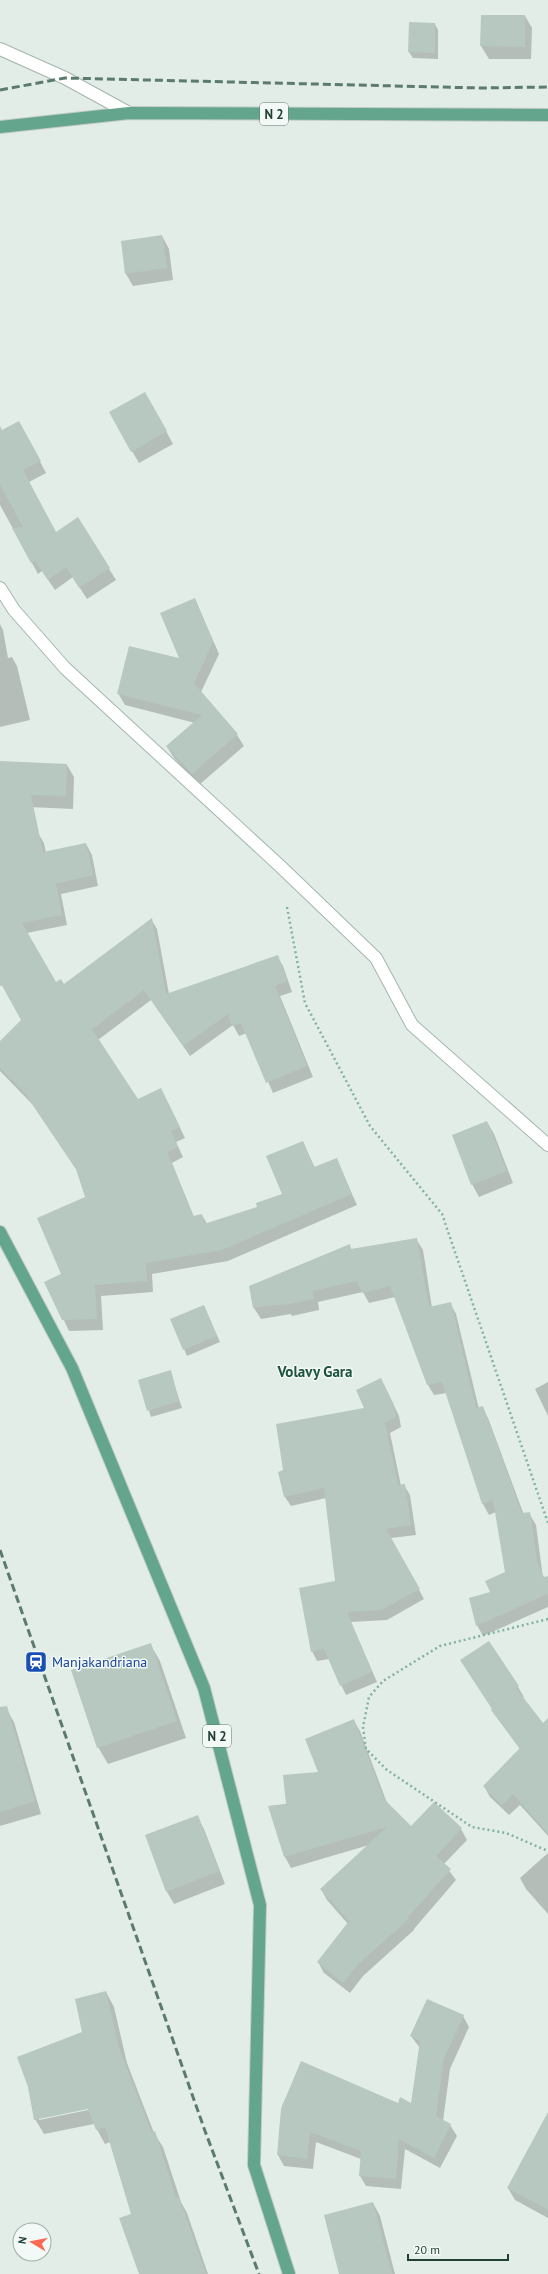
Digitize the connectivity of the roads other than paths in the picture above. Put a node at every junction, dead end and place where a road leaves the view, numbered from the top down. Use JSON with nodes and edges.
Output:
{"nodes":[{"id":1,"x":0,"y":49,"type":"edge"},
{"id":2,"x":129,"y":113,"type":"junction"},
{"id":3,"x":548,"y":114,"type":"edge"},
{"id":4,"x":0,"y":127,"type":"edge"},
{"id":5,"x":0,"y":588,"type":"edge"},
{"id":6,"x":548,"y":1145,"type":"edge"},
{"id":7,"x":0,"y":1232,"type":"edge"},
{"id":8,"x":289,"y":2274,"type":"edge"}],
"edges":[{"from":1,"to":2,"type":"street"},
{"from":2,"to":3,"type":"main road","number":"N 2"},
{"from":2,"to":4,"type":"main road","number":"N 2"},
{"from":5,"to":6,"type":"street"},
{"from":7,"to":8,"type":"main road","number":"N 2"}]}
